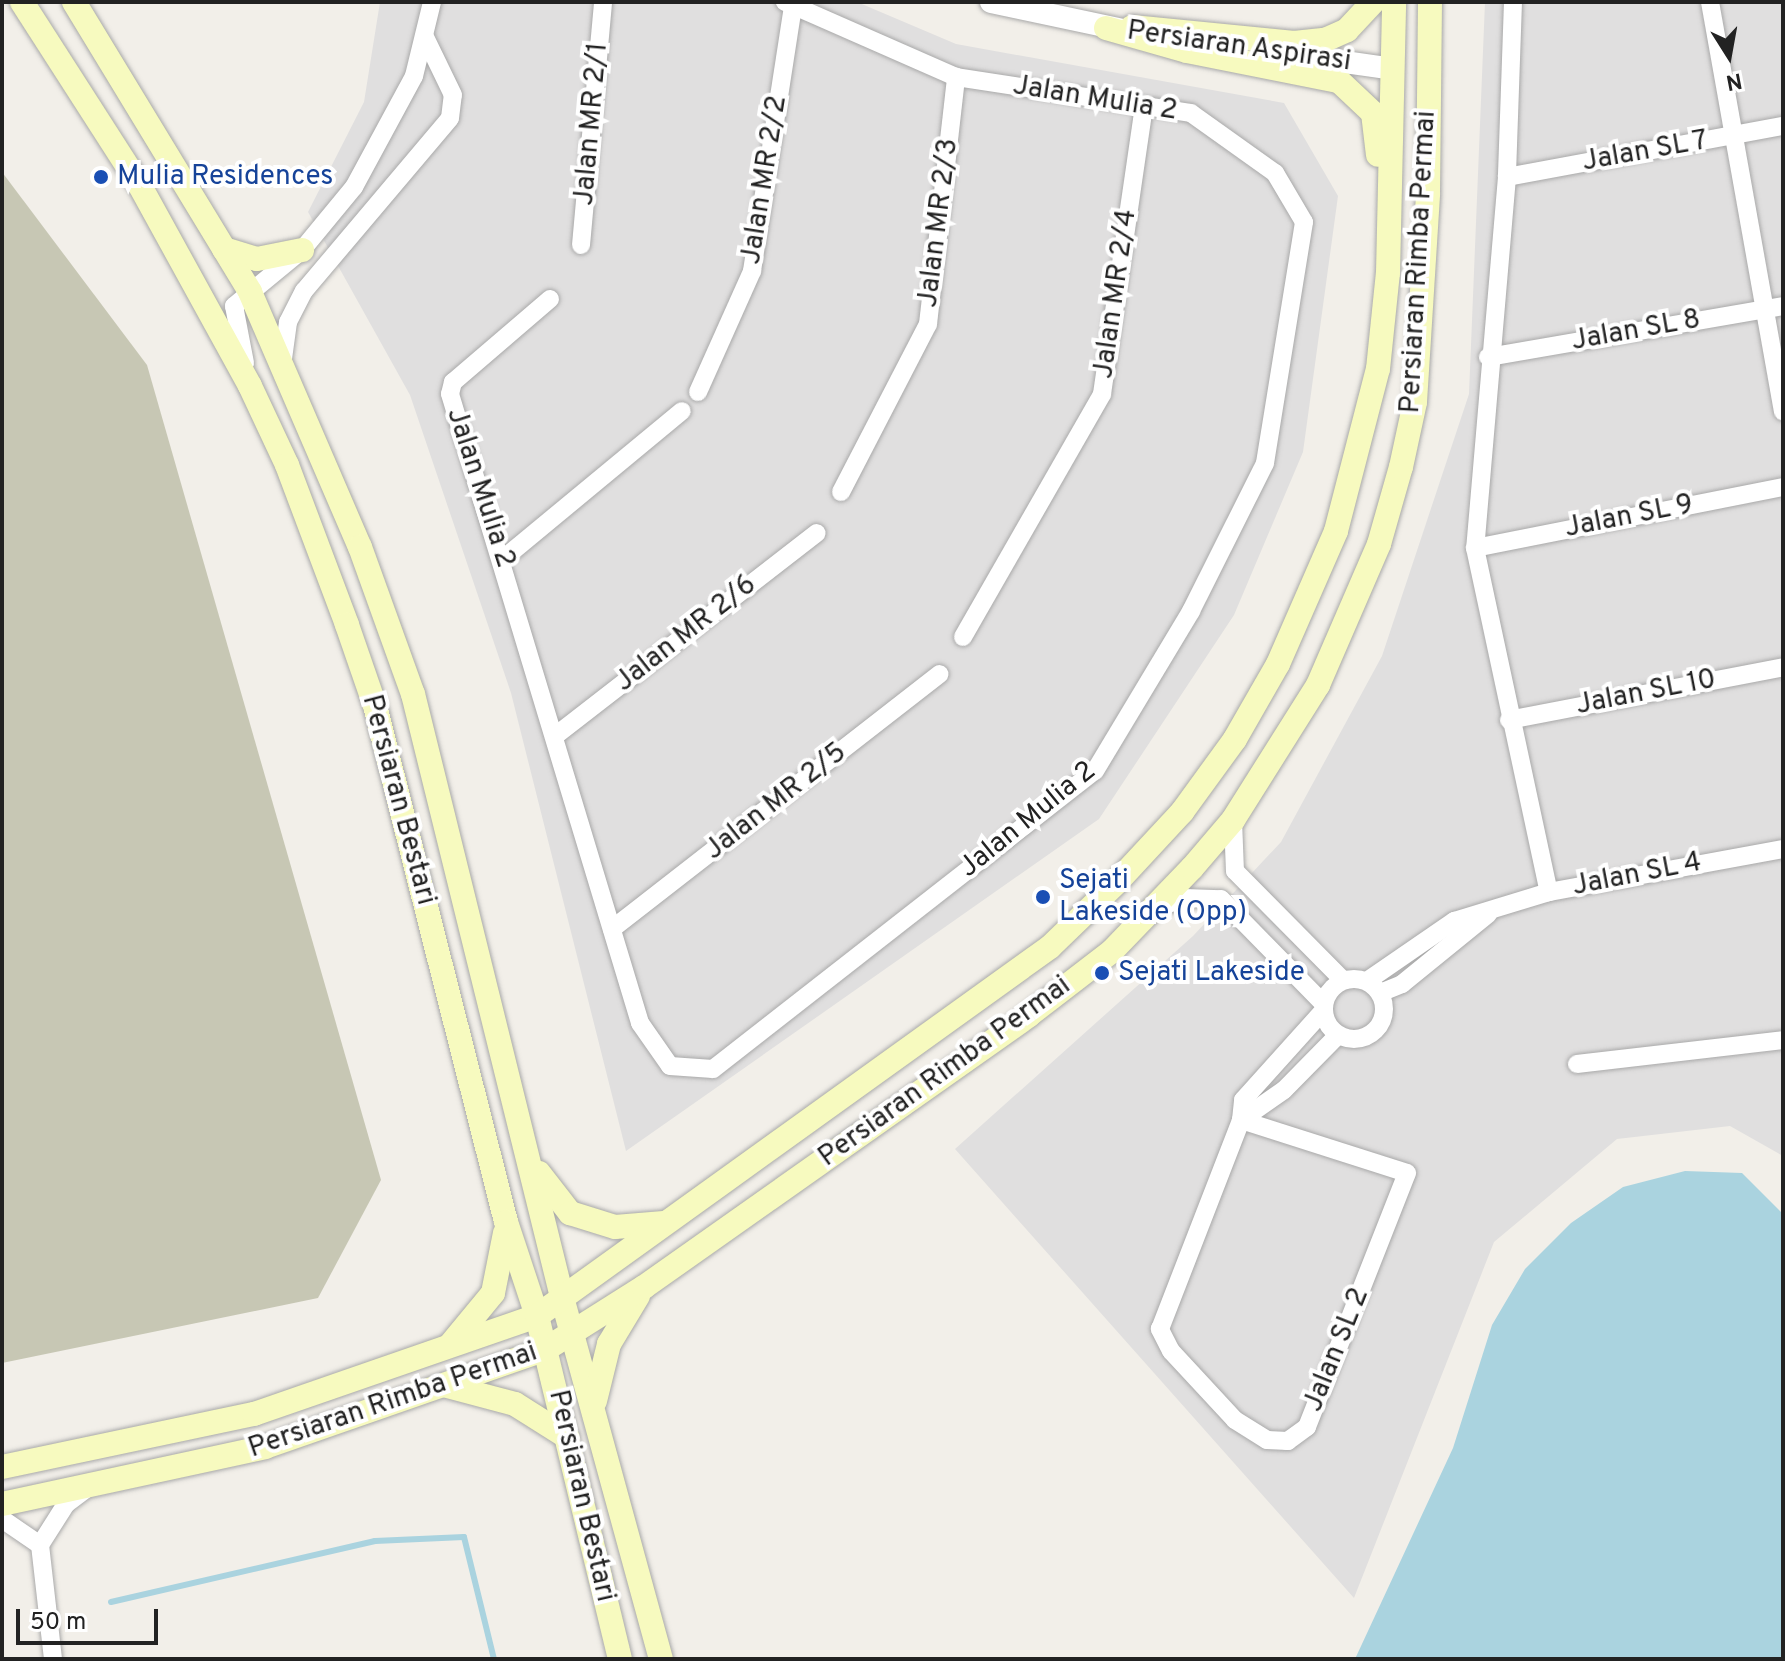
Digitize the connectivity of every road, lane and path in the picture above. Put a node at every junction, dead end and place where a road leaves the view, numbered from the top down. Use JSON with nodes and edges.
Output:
{"nodes":[{"id":1,"x":22,"y":2,"type":"edge"},
{"id":2,"x":74,"y":2,"type":"edge"},
{"id":3,"x":432,"y":2,"type":"edge"},
{"id":4,"x":603,"y":2,"type":"edge"},
{"id":5,"x":991,"y":2,"type":"edge"},
{"id":6,"x":1373,"y":2,"type":"edge"},
{"id":7,"x":1394,"y":2,"type":"edge"},
{"id":8,"x":1417,"y":2,"type":"edge"},
{"id":9,"x":1430,"y":2,"type":"edge"},
{"id":10,"x":1710,"y":2,"type":"edge"},
{"id":11,"x":1512,"y":3,"type":"edge"},
{"id":12,"x":789,"y":4,"type":"edge"},
{"id":13,"x":1106,"y":28,"type":"junction"},
{"id":14,"x":425,"y":37,"type":"junction"},
{"id":15,"x":1393,"y":69,"type":"junction"},
{"id":16,"x":956,"y":77,"type":"junction"},
{"id":17,"x":1144,"y":106,"type":"junction"},
{"id":18,"x":1783,"y":126,"type":"edge"},
{"id":19,"x":1735,"y":136,"type":"junction"},
{"id":20,"x":1507,"y":177,"type":"junction"},
{"id":21,"x":581,"y":245,"type":"dead end"},
{"id":22,"x":224,"y":249,"type":"junction"},
{"id":23,"x":302,"y":250,"type":"junction"},
{"id":24,"x":250,"y":292,"type":"junction"},
{"id":25,"x":550,"y":299,"type":"dead end"},
{"id":26,"x":1774,"y":307,"type":"edge"},
{"id":27,"x":1419,"y":321,"type":"junction"},
{"id":28,"x":1488,"y":357,"type":"junction"},
{"id":29,"x":282,"y":368,"type":"junction"},
{"id":30,"x":1378,"y":369,"type":"junction"},
{"id":31,"x":250,"y":386,"type":"junction"},
{"id":32,"x":698,"y":392,"type":"dead end"},
{"id":33,"x":682,"y":411,"type":"dead end"},
{"id":34,"x":1783,"y":412,"type":"edge"},
{"id":35,"x":1783,"y":487,"type":"edge"},
{"id":36,"x":841,"y":492,"type":"dead end"},
{"id":37,"x":817,"y":533,"type":"dead end"},
{"id":38,"x":1475,"y":548,"type":"junction"},
{"id":39,"x":503,"y":559,"type":"junction"},
{"id":40,"x":963,"y":637,"type":"dead end"},
{"id":41,"x":1783,"y":667,"type":"edge"},
{"id":42,"x":940,"y":674,"type":"dead end"},
{"id":43,"x":1509,"y":720,"type":"junction"},
{"id":44,"x":555,"y":736,"type":"junction"},
{"id":45,"x":1233,"y":820,"type":"junction"},
{"id":46,"x":1783,"y":849,"type":"edge"},
{"id":47,"x":1549,"y":892,"type":"junction"},
{"id":48,"x":1151,"y":910,"type":"junction"},
{"id":49,"x":612,"y":929,"type":"junction"},
{"id":50,"x":1343,"y":980,"type":"junction"},
{"id":51,"x":1374,"y":987,"type":"junction"},
{"id":52,"x":1324,"y":1008,"type":"junction"},
{"id":53,"x":1338,"y":1035,"type":"junction"},
{"id":54,"x":1783,"y":1040,"type":"edge"},
{"id":55,"x":1577,"y":1064,"type":"dead end"},
{"id":56,"x":1241,"y":1120,"type":"junction"},
{"id":57,"x":527,"y":1155,"type":"junction"},
{"id":58,"x":506,"y":1222,"type":"junction"},
{"id":59,"x":666,"y":1222,"type":"junction"},
{"id":60,"x":644,"y":1287,"type":"junction"},
{"id":61,"x":563,"y":1301,"type":"junction"},
{"id":62,"x":537,"y":1316,"type":"junction"},
{"id":63,"x":573,"y":1333,"type":"junction"},
{"id":64,"x":447,"y":1348,"type":"junction"},
{"id":65,"x":546,"y":1349,"type":"junction"},
{"id":66,"x":445,"y":1385,"type":"junction"},
{"id":67,"x":594,"y":1404,"type":"junction"},
{"id":68,"x":567,"y":1437,"type":"junction"},
{"id":69,"x":2,"y":1467,"type":"edge"},
{"id":70,"x":89,"y":1487,"type":"junction"},
{"id":71,"x":2,"y":1504,"type":"edge"},
{"id":72,"x":2,"y":1519,"type":"edge"},
{"id":73,"x":40,"y":1545,"type":"junction"},
{"id":74,"x":53,"y":1659,"type":"edge"},
{"id":75,"x":620,"y":1659,"type":"edge"},
{"id":76,"x":661,"y":1659,"type":"edge"}],
"edges":[{"from":1,"to":31,"type":"main road","name":"Persiaran Bestari"},
{"from":2,"to":22,"type":"main road","name":"Persiaran Bestari"},
{"from":3,"to":14,"type":"street"},
{"from":4,"to":21,"type":"street","name":"Jalan MR 2/1"},
{"from":5,"to":13,"type":"street","name":"Persiaran Aspirasi"},
{"from":6,"to":13,"type":"main road"},
{"from":7,"to":15,"type":"main road","name":"Persiaran Rimba Permai"},
{"from":8,"to":15,"type":"main road"},
{"from":9,"to":27,"type":"main road","name":"Persiaran Rimba Permai"},
{"from":10,"to":19,"type":"street"},
{"from":11,"to":20,"type":"street"},
{"from":12,"to":16,"type":"street","name":"Jalan Mulia 2"},
{"from":12,"to":32,"type":"street","name":"Jalan MR 2/2"},
{"from":13,"to":15,"type":"street","name":"Persiaran Aspirasi"},
{"from":13,"to":30,"type":"main road"},
{"from":14,"to":23,"type":"street"},
{"from":14,"to":29,"type":"street"},
{"from":15,"to":27,"type":"main road"},
{"from":15,"to":30,"type":"main road","name":"Persiaran Rimba Permai"},
{"from":16,"to":17,"type":"street","name":"Jalan Mulia 2"},
{"from":16,"to":36,"type":"street","name":"Jalan MR 2/3"},
{"from":17,"to":40,"type":"street","name":"Jalan MR 2/4"},
{"from":17,"to":49,"type":"street","name":"Jalan Mulia 2"},
{"from":18,"to":19,"type":"street","name":"Jalan SL 7"},
{"from":19,"to":20,"type":"street","name":"Jalan SL 7"},
{"from":19,"to":26,"type":"street"},
{"from":20,"to":28,"type":"street"},
{"from":22,"to":23,"type":"main road"},
{"from":22,"to":24,"type":"main road","name":"Persiaran Bestari"},
{"from":23,"to":24,"type":"street"},
{"from":24,"to":29,"type":"main road","name":"Persiaran Bestari"},
{"from":24,"to":31,"type":"street"},
{"from":25,"to":39,"type":"street","name":"Jalan Mulia 2"},
{"from":26,"to":28,"type":"street","name":"Jalan SL 8"},
{"from":26,"to":34,"type":"street"},
{"from":27,"to":45,"type":"main road","name":"Persiaran Rimba Permai"},
{"from":28,"to":38,"type":"street"},
{"from":29,"to":57,"type":"main road","name":"Persiaran Bestari"},
{"from":30,"to":59,"type":"main road","name":"Persiaran Rimba Permai"},
{"from":31,"to":58,"type":"main road","name":"Persiaran Bestari"},
{"from":33,"to":39,"type":"street"},
{"from":35,"to":38,"type":"street","name":"Jalan SL 9"},
{"from":37,"to":44,"type":"street","name":"Jalan MR 2/6"},
{"from":38,"to":43,"type":"street"},
{"from":39,"to":44,"type":"street","name":"Jalan Mulia 2"},
{"from":41,"to":43,"type":"street","name":"Jalan SL 10"},
{"from":42,"to":49,"type":"street","name":"Jalan MR 2/5"},
{"from":43,"to":47,"type":"street"},
{"from":44,"to":49,"type":"street","name":"Jalan Mulia 2"},
{"from":45,"to":48,"type":"main road","name":"Persiaran Rimba Permai"},
{"from":45,"to":50,"type":"street"},
{"from":46,"to":47,"type":"street","name":"Jalan SL 4"},
{"from":47,"to":51,"type":"street","name":"Jalan SL 4"},
{"from":48,"to":52,"type":"street"},
{"from":48,"to":60,"type":"main road","name":"Persiaran Rimba Permai"},
{"from":50,"to":51,"type":"street"},
{"from":50,"to":52,"type":"street"},
{"from":51,"to":53,"type":"street"},
{"from":52,"to":53,"type":"street"},
{"from":52,"to":56,"type":"street","name":"Jalan SL 2"},
{"from":53,"to":56,"type":"street"},
{"from":54,"to":55,"type":"street"},
{"from":56,"to":56,"type":"street","name":"Jalan SL 2"},
{"from":57,"to":59,"type":"main road"},
{"from":57,"to":61,"type":"main road","name":"Persiaran Bestari"},
{"from":58,"to":62,"type":"main road","name":"Persiaran Bestari"},
{"from":58,"to":64,"type":"main road"},
{"from":59,"to":61,"type":"main road","name":"Persiaran Rimba Permai"},
{"from":60,"to":63,"type":"main road","name":"Persiaran Rimba Permai"},
{"from":60,"to":67,"type":"main road"},
{"from":61,"to":62,"type":"main road","name":"Persiaran Rimba Permai"},
{"from":61,"to":63,"type":"main road","name":"Persiaran Bestari"},
{"from":62,"to":64,"type":"main road","name":"Persiaran Rimba Permai"},
{"from":62,"to":65,"type":"main road","name":"Persiaran Bestari"},
{"from":63,"to":65,"type":"main road","name":"Persiaran Rimba Permai"},
{"from":63,"to":67,"type":"main road","name":"Persiaran Bestari"},
{"from":64,"to":69,"type":"main road","name":"Persiaran Rimba Permai"},
{"from":65,"to":66,"type":"main road","name":"Persiaran Rimba Permai"},
{"from":65,"to":68,"type":"main road","name":"Persiaran Bestari"},
{"from":66,"to":68,"type":"main road"},
{"from":66,"to":70,"type":"main road","name":"Persiaran Rimba Permai"},
{"from":67,"to":76,"type":"main road","name":"Persiaran Bestari"},
{"from":68,"to":75,"type":"main road","name":"Persiaran Bestari"},
{"from":70,"to":71,"type":"main road","name":"Persiaran Rimba Permai"},
{"from":70,"to":73,"type":"street"},
{"from":72,"to":73,"type":"street"},
{"from":73,"to":74,"type":"street"}]}
